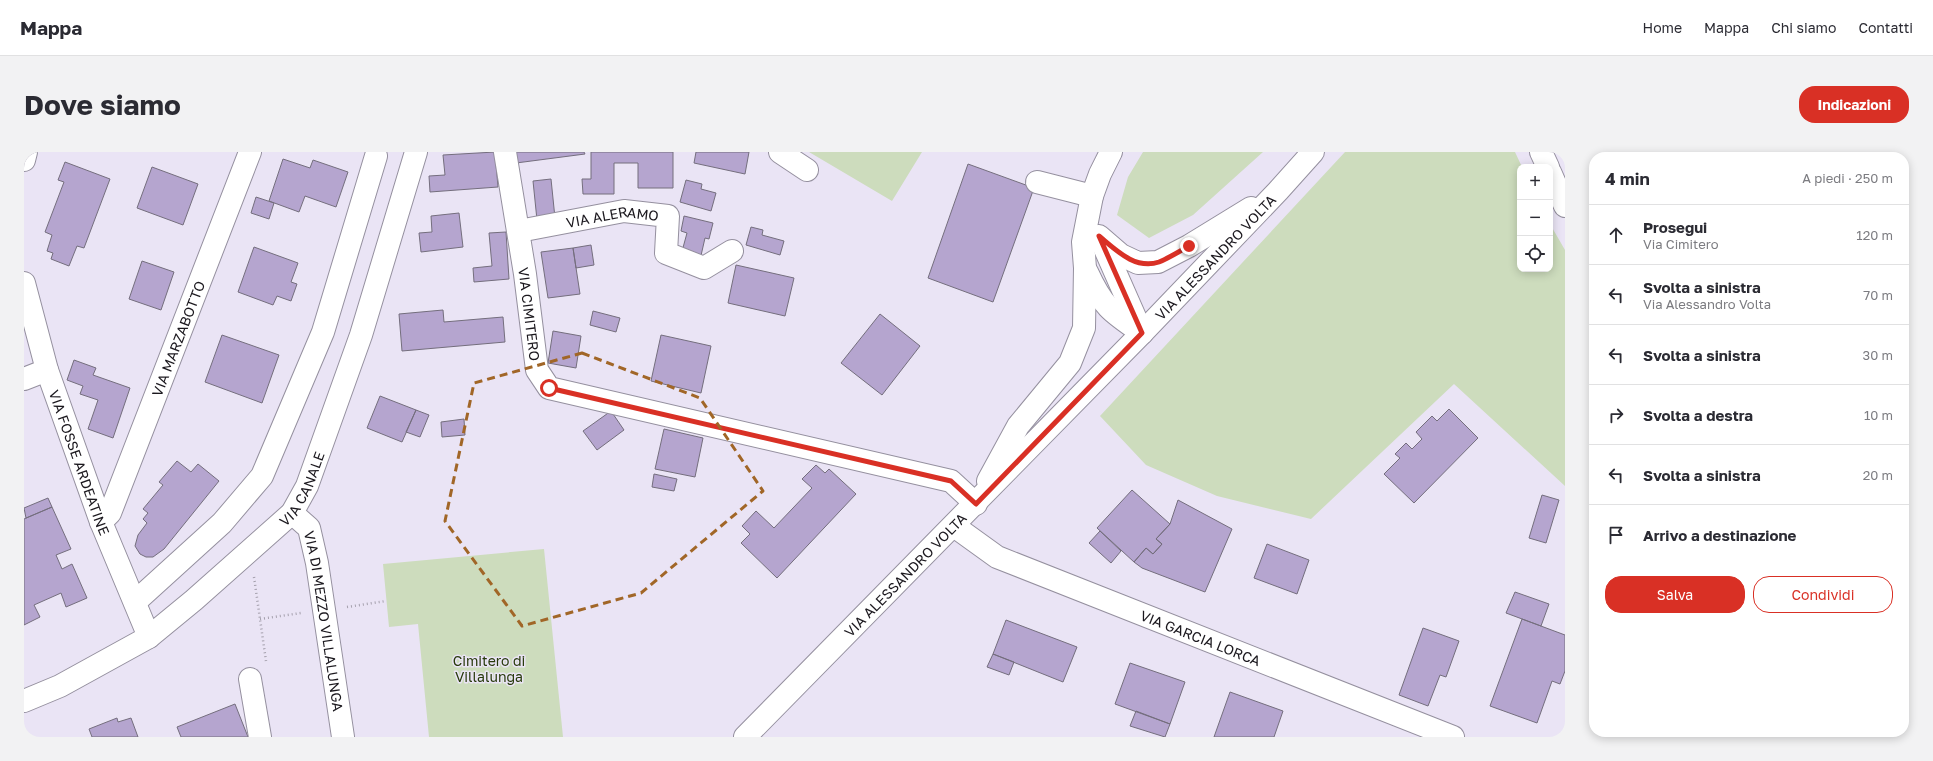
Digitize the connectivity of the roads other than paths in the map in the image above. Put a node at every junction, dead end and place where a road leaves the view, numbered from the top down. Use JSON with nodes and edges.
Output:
{"nodes":[{"id":1,"x":26,"y":152,"type":"edge"},
{"id":2,"x":250,"y":152,"type":"edge"},
{"id":3,"x":416,"y":152,"type":"edge"},
{"id":4,"x":505,"y":152,"type":"edge"},
{"id":5,"x":780,"y":152,"type":"edge"},
{"id":6,"x":1111,"y":152,"type":"edge"},
{"id":7,"x":1313,"y":152,"type":"edge"},
{"id":8,"x":1541,"y":152,"type":"edge"},
{"id":9,"x":375,"y":153,"type":"edge"},
{"id":10,"x":24,"y":160,"type":"edge"},
{"id":11,"x":1547,"y":164,"type":"edge"},
{"id":12,"x":807,"y":170,"type":"dead end"},
{"id":13,"x":1553,"y":179,"type":"edge"},
{"id":14,"x":1037,"y":182,"type":"dead end"},
{"id":15,"x":1278,"y":191,"type":"junction"},
{"id":16,"x":1092,"y":196,"type":"junction"},
{"id":17,"x":1565,"y":206,"type":"edge"},
{"id":18,"x":518,"y":231,"type":"junction"},
{"id":19,"x":1099,"y":236,"type":"junction"},
{"id":20,"x":732,"y":251,"type":"dead end"},
{"id":21,"x":1085,"y":268,"type":"junction"},
{"id":22,"x":24,"y":283,"type":"edge"},
{"id":23,"x":1142,"y":333,"type":"junction"},
{"id":24,"x":47,"y":370,"type":"junction"},
{"id":25,"x":24,"y":380,"type":"edge"},
{"id":26,"x":976,"y":504,"type":"junction"},
{"id":27,"x":292,"y":513,"type":"junction"},
{"id":28,"x":102,"y":522,"type":"junction"},
{"id":29,"x":954,"y":526,"type":"junction"},
{"id":30,"x":135,"y":602,"type":"junction"},
{"id":31,"x":149,"y":637,"type":"junction"},
{"id":32,"x":258,"y":672,"type":"road end"},
{"id":33,"x":24,"y":701,"type":"edge"},
{"id":34,"x":260,"y":737,"type":"edge"},
{"id":35,"x":343,"y":737,"type":"edge"},
{"id":36,"x":745,"y":737,"type":"edge"},
{"id":37,"x":1453,"y":737,"type":"edge"}],
"edges":[{"from":1,"to":10,"type":"street"},
{"from":2,"to":28,"type":"street","name":"VIA MARZABOTTO"},
{"from":3,"to":27,"type":"street","name":"VIA CANALE"},
{"from":4,"to":18,"type":"street","name":"VIA CIMITERO"},
{"from":5,"to":12,"type":"street"},
{"from":6,"to":16,"type":"street"},
{"from":7,"to":15,"type":"street","name":"VIA ALESSANDRO VOLTA"},
{"from":8,"to":11,"type":"street"},
{"from":9,"to":30,"type":"street"},
{"from":13,"to":17,"type":"street"},
{"from":14,"to":16,"type":"street"},
{"from":15,"to":19,"type":"street"},
{"from":15,"to":23,"type":"street","name":"VIA ALESSANDRO VOLTA"},
{"from":16,"to":19,"type":"street"},
{"from":16,"to":21,"type":"street"},
{"from":18,"to":20,"type":"street","name":"VIA ALERAMO"},
{"from":18,"to":26,"type":"street","name":"VIA CIMITERO"},
{"from":19,"to":23,"type":"street"},
{"from":21,"to":23,"type":"street"},
{"from":21,"to":26,"type":"street"},
{"from":22,"to":24,"type":"street","name":"VIA FOSSE ARDEATINE"},
{"from":23,"to":26,"type":"street","name":"VIA ALESSANDRO VOLTA"},
{"from":24,"to":25,"type":"street"},
{"from":24,"to":28,"type":"street","name":"VIA FOSSE ARDEATINE"},
{"from":26,"to":29,"type":"street","name":"VIA ALESSANDRO VOLTA"},
{"from":27,"to":31,"type":"street","name":"VIA CANALE"},
{"from":27,"to":35,"type":"street","name":"VIA DI MEZZO VILLALUNGA"},
{"from":28,"to":30,"type":"street","name":"VIA FOSSE ARDEATINE"},
{"from":29,"to":36,"type":"street","name":"VIA ALESSANDRO VOLTA"},
{"from":29,"to":37,"type":"street","name":"VIA GARCIA LORCA"},
{"from":30,"to":31,"type":"street","name":"VIA FOSSE ARDEATINE"},
{"from":31,"to":33,"type":"street","name":"VIA CANALE"},
{"from":32,"to":34,"type":"street"}]}
